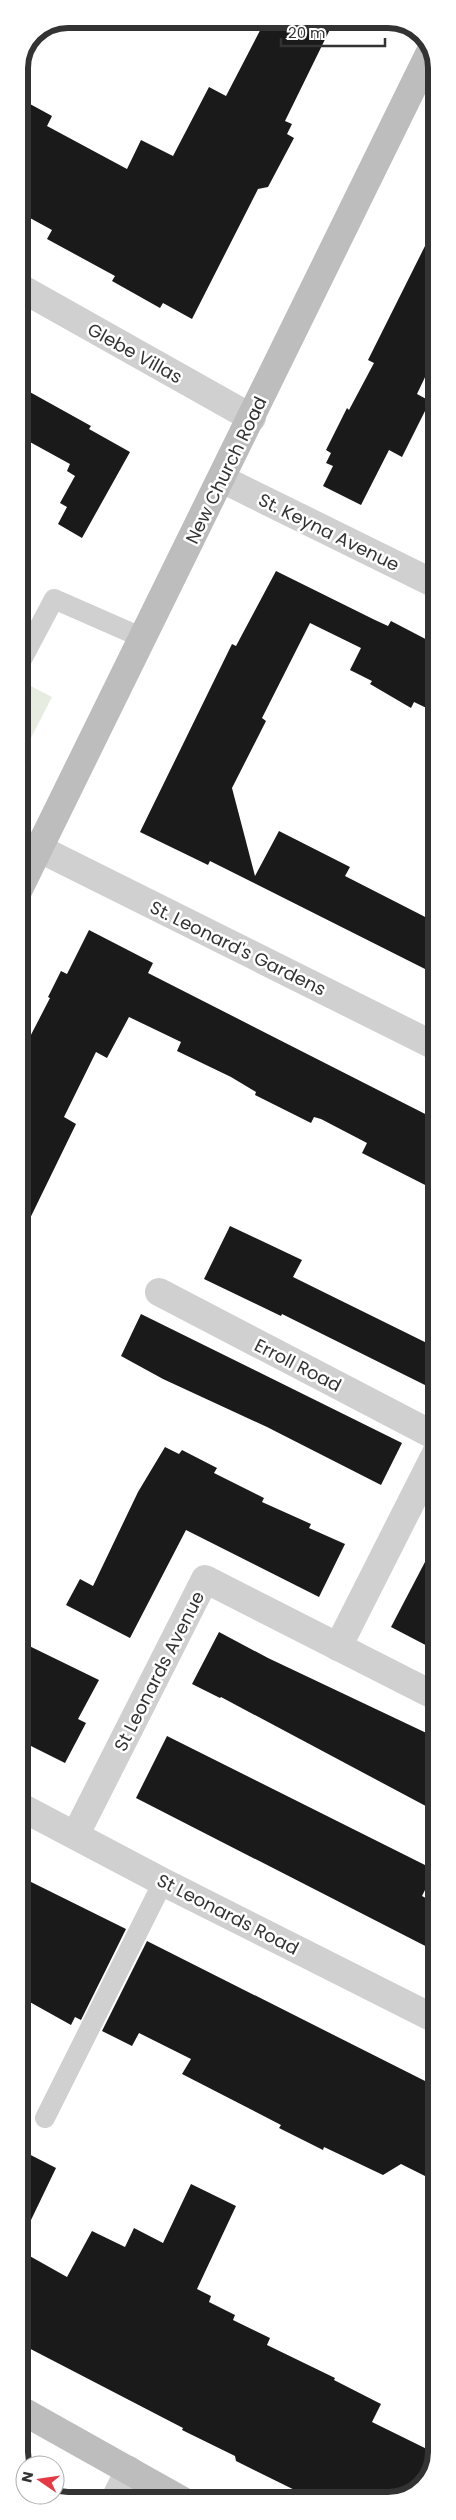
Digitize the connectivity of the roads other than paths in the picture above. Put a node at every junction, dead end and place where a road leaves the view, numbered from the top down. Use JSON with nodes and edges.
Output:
{"nodes":[{"id":1,"x":427,"y":59,"type":"edge"},
{"id":2,"x":28,"y":292,"type":"edge"},
{"id":3,"x":252,"y":418,"type":"junction"},
{"id":4,"x":222,"y":479,"type":"junction"},
{"id":5,"x":428,"y":581,"type":"edge"},
{"id":6,"x":143,"y":638,"type":"junction"},
{"id":7,"x":28,"y":648,"type":"edge"},
{"id":8,"x":40,"y":849,"type":"junction"},
{"id":9,"x":28,"y":872,"type":"edge"},
{"id":10,"x":428,"y":1043,"type":"edge"},
{"id":11,"x":159,"y":1292,"type":"dead end"},
{"id":12,"x":428,"y":1432,"type":"edge"},
{"id":13,"x":428,"y":1469,"type":"edge"},
{"id":14,"x":338,"y":1647,"type":"junction"},
{"id":15,"x":428,"y":1692,"type":"edge"},
{"id":16,"x":28,"y":1810,"type":"edge"},
{"id":17,"x":76,"y":1834,"type":"junction"},
{"id":18,"x":163,"y":1882,"type":"junction"},
{"id":19,"x":428,"y":2015,"type":"edge"},
{"id":20,"x":45,"y":2118,"type":"dead end"},
{"id":21,"x":28,"y":2414,"type":"edge"},
{"id":22,"x":129,"y":2470,"type":"junction"},
{"id":23,"x":118,"y":2492,"type":"edge"},
{"id":24,"x":167,"y":2492,"type":"edge"}],
"edges":[{"from":1,"to":3,"type":"main road","name":"New Church Road"},
{"from":2,"to":3,"type":"street","name":"Glebe Villas"},
{"from":3,"to":4,"type":"main road","name":"New Church Road"},
{"from":4,"to":5,"type":"street","name":"St. Keyna Avenue"},
{"from":4,"to":6,"type":"main road","name":"New Church Road"},
{"from":6,"to":7,"type":"lane"},
{"from":6,"to":8,"type":"main road","name":"New Church Road"},
{"from":8,"to":9,"type":"main road","name":"New Church Road"},
{"from":8,"to":10,"type":"street","name":"St. Leonard's Gardens"},
{"from":11,"to":12,"type":"street","name":"Erroll Road"},
{"from":13,"to":14,"type":"street"},
{"from":14,"to":15,"type":"street","name":"St Leonards Avenue"},
{"from":14,"to":17,"type":"street","name":"St Leonards Avenue"},
{"from":16,"to":17,"type":"street","name":"St Leonards Road"},
{"from":17,"to":18,"type":"street","name":"St Leonards Road"},
{"from":18,"to":19,"type":"street","name":"St Leonards Road"},
{"from":18,"to":20,"type":"lane"},
{"from":21,"to":22,"type":"main road"},
{"from":22,"to":23,"type":"street"},
{"from":22,"to":24,"type":"main road"}]}
